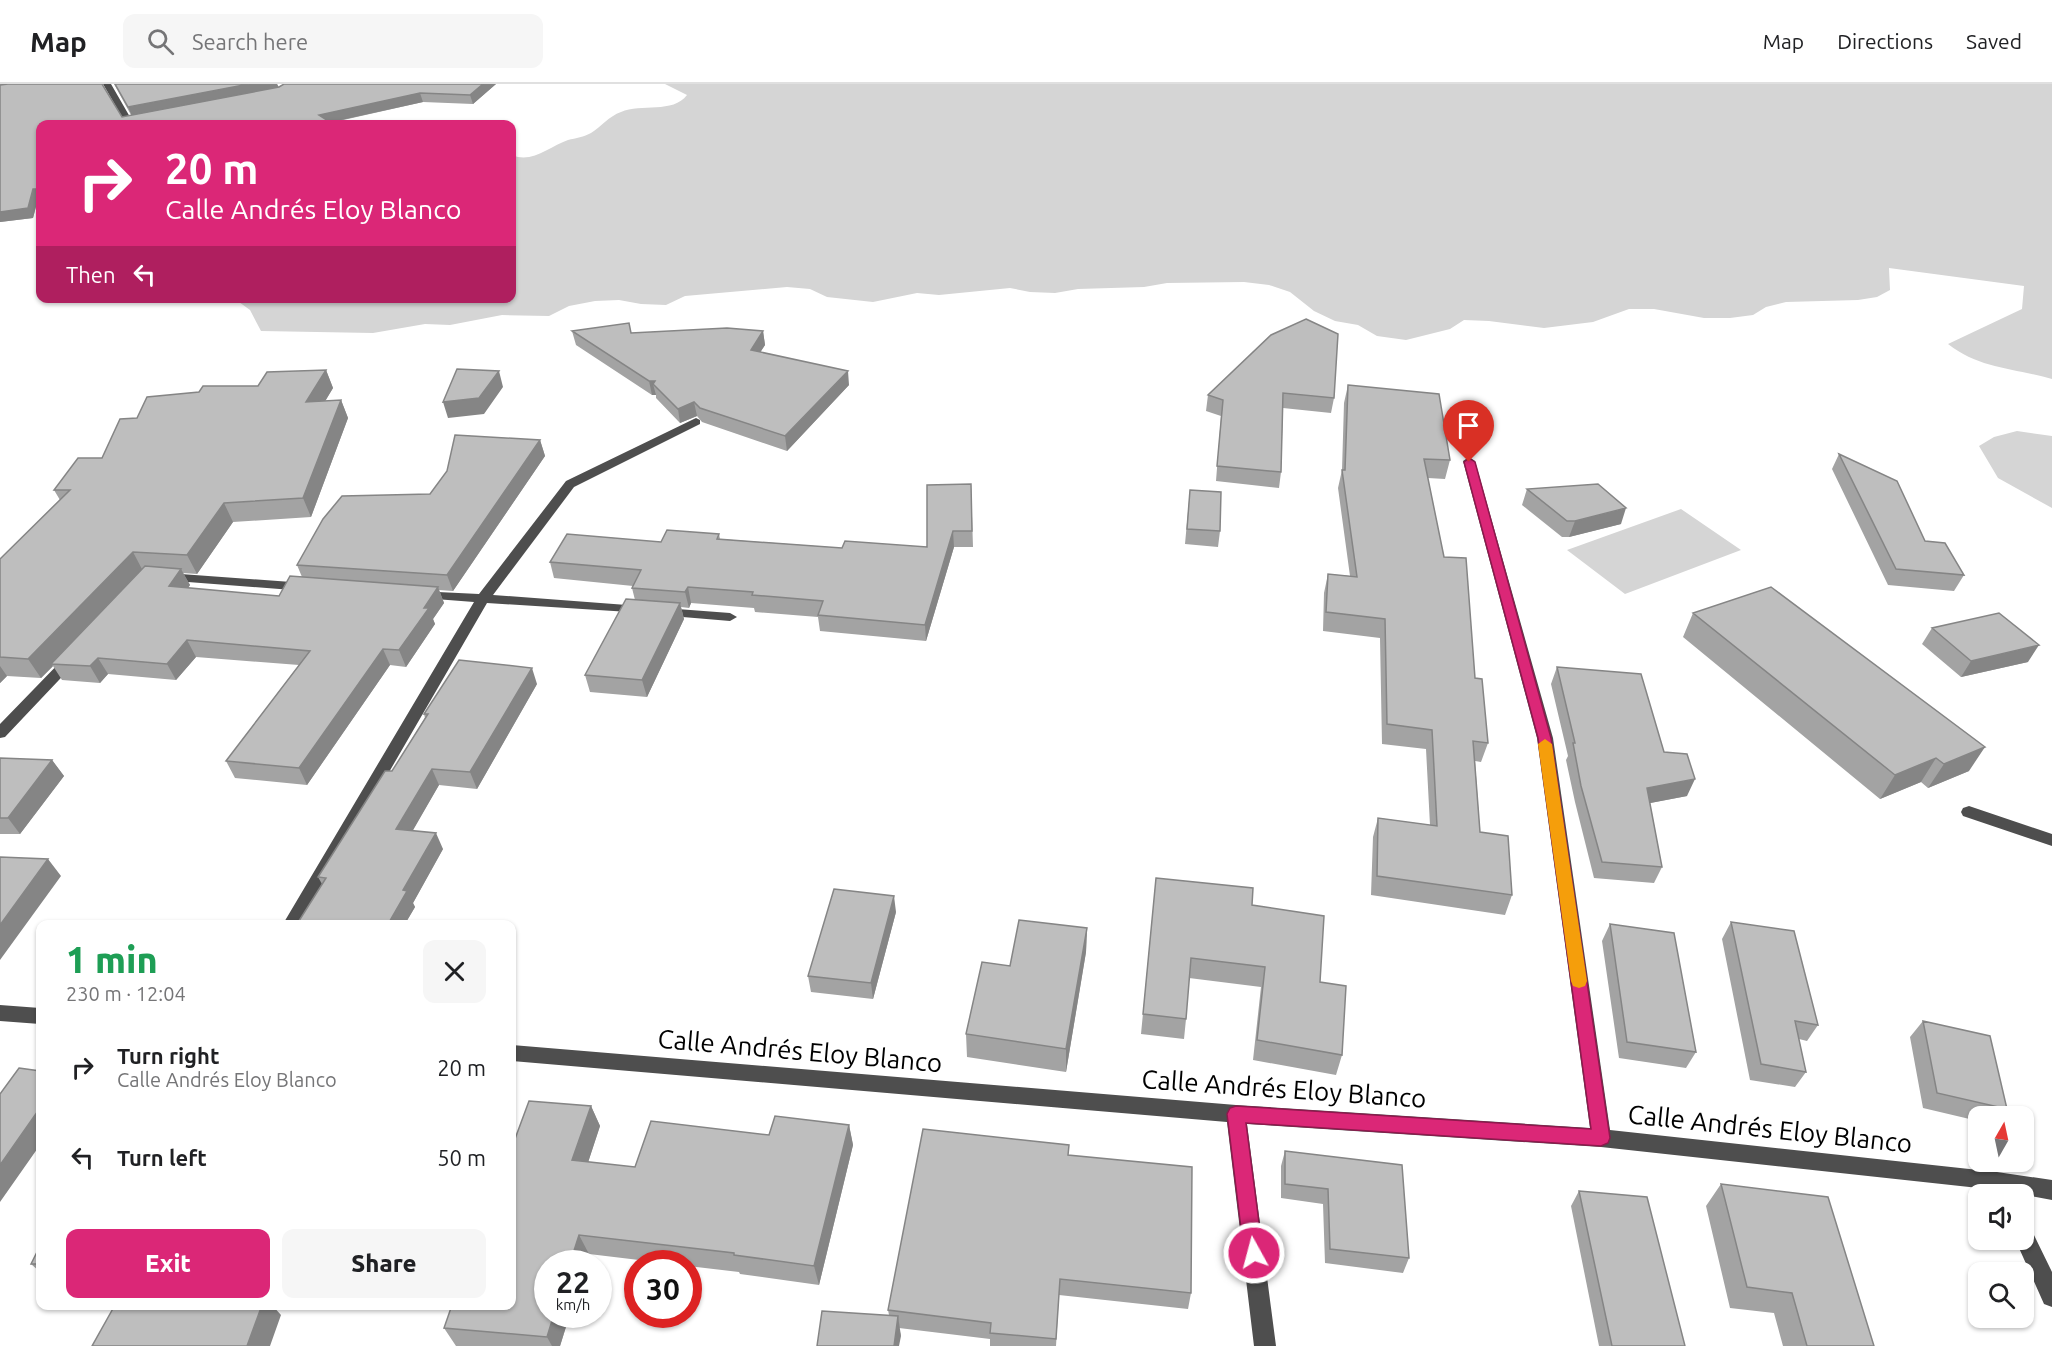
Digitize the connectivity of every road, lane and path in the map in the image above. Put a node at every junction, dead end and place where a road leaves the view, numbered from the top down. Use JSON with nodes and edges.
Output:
{"nodes":[{"id":1,"x":106,"y":84,"type":"edge"},
{"id":2,"x":127,"y":120,"type":"edge"},
{"id":3,"x":696,"y":422,"type":"edge"},
{"id":4,"x":1469,"y":462,"type":"dead end"},
{"id":5,"x":150,"y":576,"type":"edge"},
{"id":6,"x":316,"y":587,"type":"edge"},
{"id":7,"x":411,"y":594,"type":"edge"},
{"id":8,"x":483,"y":598,"type":"junction"},
{"id":9,"x":730,"y":617,"type":"dead end"},
{"id":10,"x":84,"y":645,"type":"edge"},
{"id":11,"x":0,"y":733,"type":"edge"},
{"id":12,"x":1969,"y":812,"type":"dead end"},
{"id":13,"x":2052,"y":840,"type":"edge"},
{"id":14,"x":294,"y":920,"type":"edge"},
{"id":15,"x":0,"y":1013,"type":"edge"},
{"id":16,"x":36,"y":1016,"type":"edge"},
{"id":17,"x":516,"y":1053,"type":"edge"},
{"id":18,"x":1236,"y":1114,"type":"junction"},
{"id":19,"x":1601,"y":1138,"type":"junction"},
{"id":20,"x":1977,"y":1184,"type":"edge"},
{"id":21,"x":2034,"y":1189,"type":"edge"},
{"id":22,"x":2052,"y":1190,"type":"edge"},
{"id":23,"x":2031,"y":1250,"type":"edge"},
{"id":24,"x":2052,"y":1296,"type":"edge"},
{"id":25,"x":1265,"y":1346,"type":"edge"}],
"edges":[{"from":1,"to":2,"type":"street"},
{"from":3,"to":8,"type":"street"},
{"from":4,"to":19,"type":"street"},
{"from":5,"to":6,"type":"street"},
{"from":7,"to":8,"type":"street"},
{"from":8,"to":9,"type":"street"},
{"from":8,"to":14,"type":"street"},
{"from":10,"to":11,"type":"street"},
{"from":12,"to":13,"type":"street"},
{"from":15,"to":16,"type":"street"},
{"from":17,"to":18,"type":"street","name":"Calle Andrés Eloy Blanco"},
{"from":18,"to":19,"type":"street","name":"Calle Andrés Eloy Blanco"},
{"from":18,"to":25,"type":"street"},
{"from":19,"to":20,"type":"street","name":"Calle Andrés Eloy Blanco"},
{"from":21,"to":22,"type":"street","name":"Calle Andrés Eloy Blanco"},
{"from":23,"to":24,"type":"street"}]}
